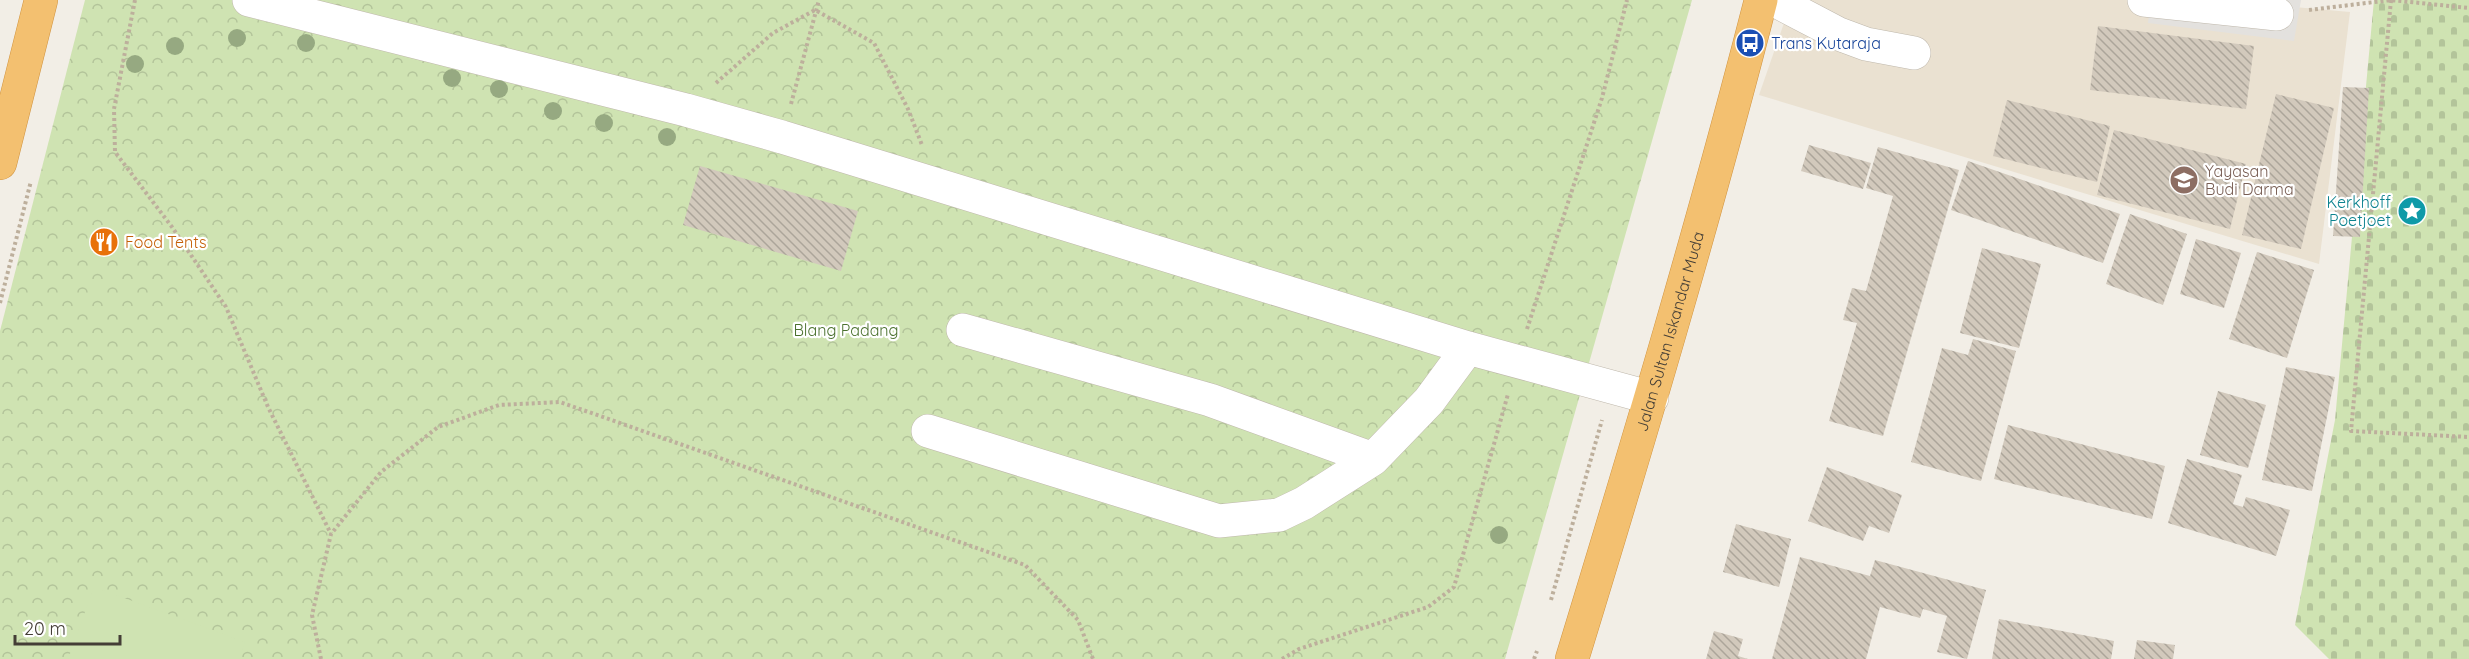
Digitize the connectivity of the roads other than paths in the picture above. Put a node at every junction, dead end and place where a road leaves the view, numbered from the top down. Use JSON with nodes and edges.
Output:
{"nodes":[{"id":1,"x":41,"y":0,"type":"edge"},
{"id":2,"x":249,"y":0,"type":"edge"},
{"id":3,"x":1761,"y":0,"type":"edge"},
{"id":4,"x":1774,"y":0,"type":"edge"},
{"id":5,"x":2144,"y":0,"type":"edge"},
{"id":6,"x":2277,"y":14,"type":"road end"},
{"id":7,"x":1914,"y":52,"type":"dead end"},
{"id":8,"x":0,"y":163,"type":"edge"},
{"id":9,"x":963,"y":330,"type":"dead end"},
{"id":10,"x":1468,"y":348,"type":"junction"},
{"id":11,"x":1652,"y":398,"type":"junction"},
{"id":12,"x":928,"y":431,"type":"dead end"},
{"id":13,"x":1373,"y":459,"type":"junction"},
{"id":14,"x":1572,"y":659,"type":"edge"}],
"edges":[{"from":1,"to":8,"type":"highway"},
{"from":2,"to":10,"type":"lane"},
{"from":3,"to":11,"type":"highway","name":"Jalan Sultan Iskandar Muda"},
{"from":4,"to":7,"type":"lane"},
{"from":5,"to":6,"type":"lane"},
{"from":9,"to":13,"type":"lane"},
{"from":10,"to":11,"type":"lane"},
{"from":10,"to":13,"type":"lane"},
{"from":11,"to":14,"type":"highway","name":"Jalan Sultan Iskandar Muda"},
{"from":12,"to":13,"type":"lane"}]}
